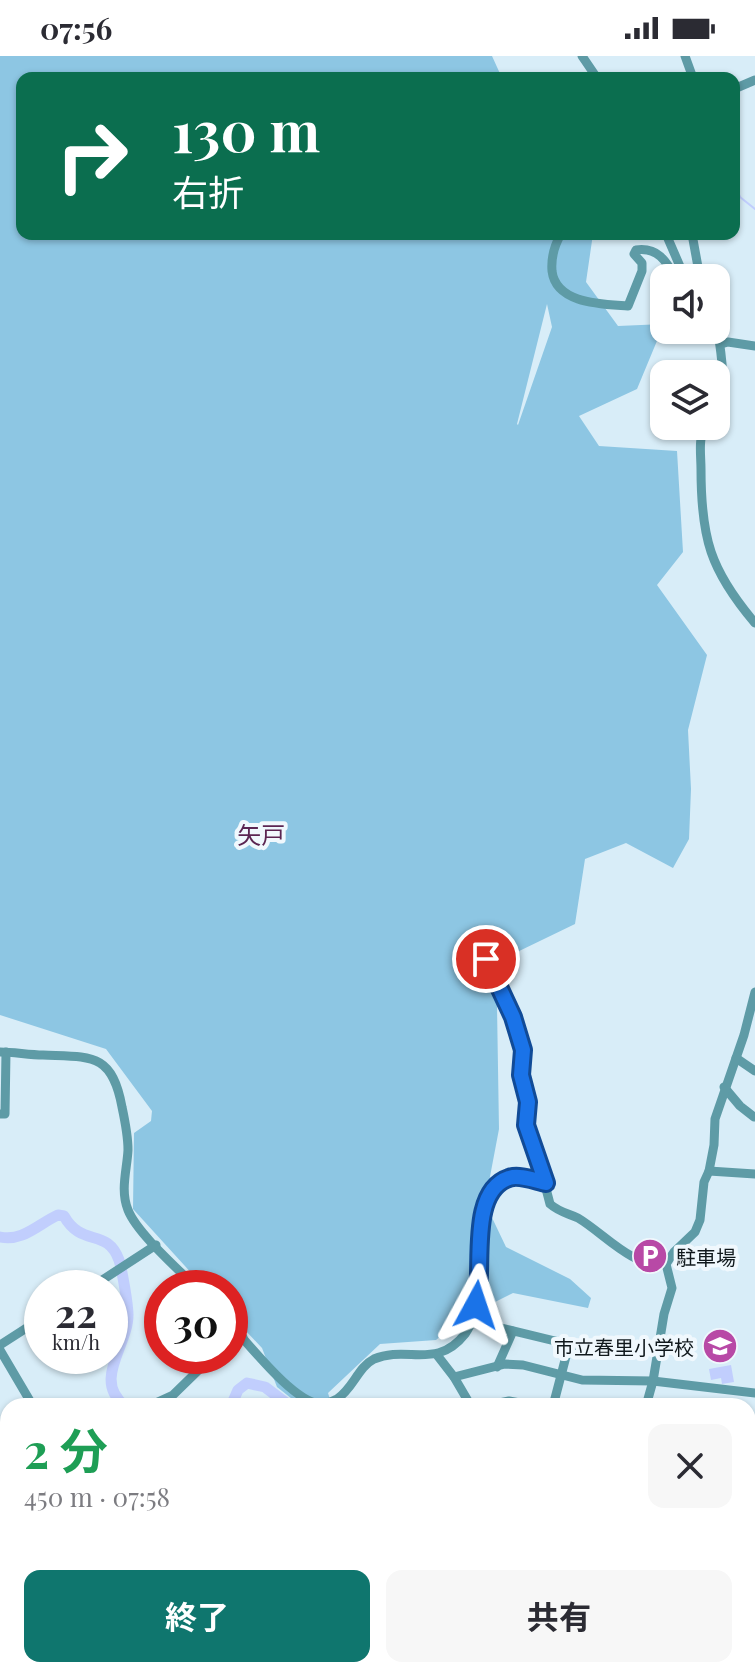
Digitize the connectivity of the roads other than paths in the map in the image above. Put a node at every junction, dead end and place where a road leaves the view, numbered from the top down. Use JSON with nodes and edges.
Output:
{"nodes":[{"id":1,"x":559,"y":240,"type":"edge"},
{"id":2,"x":669,"y":240,"type":"edge"},
{"id":3,"x":693,"y":240,"type":"edge"},
{"id":4,"x":667,"y":264,"type":"edge"},
{"id":5,"x":679,"y":264,"type":"edge"},
{"id":6,"x":697,"y":264,"type":"edge"},
{"id":7,"x":730,"y":342,"type":"edge"},
{"id":8,"x":721,"y":344,"type":"edge"},
{"id":9,"x":755,"y":346,"type":"edge"},
{"id":10,"x":721,"y":360,"type":"edge"},
{"id":11,"x":702,"y":440,"type":"edge"},
{"id":12,"x":755,"y":623,"type":"edge"},
{"id":13,"x":486,"y":959,"type":"dead end"},
{"id":14,"x":755,"y":992,"type":"edge"},
{"id":15,"x":3,"y":1052,"type":"edge"},
{"id":16,"x":736,"y":1058,"type":"junction"},
{"id":17,"x":755,"y":1071,"type":"edge"},
{"id":18,"x":724,"y":1087,"type":"junction"},
{"id":19,"x":755,"y":1104,"type":"edge"},
{"id":20,"x":0,"y":1114,"type":"edge"},
{"id":21,"x":755,"y":1119,"type":"edge"},
{"id":22,"x":709,"y":1171,"type":"junction"},
{"id":23,"x":755,"y":1174,"type":"edge"},
{"id":24,"x":546,"y":1183,"type":"junction"},
{"id":25,"x":156,"y":1245,"type":"junction"},
{"id":26,"x":666,"y":1264,"type":"junction"},
{"id":27,"x":117,"y":1270,"type":"edge"},
{"id":28,"x":180,"y":1270,"type":"edge"},
{"id":29,"x":472,"y":1321,"type":"junction"},
{"id":30,"x":24,"y":1331,"type":"edge"},
{"id":31,"x":513,"y":1331,"type":"junction"},
{"id":32,"x":248,"y":1342,"type":"edge"},
{"id":33,"x":569,"y":1345,"type":"junction"},
{"id":34,"x":0,"y":1348,"type":"edge"},
{"id":35,"x":658,"y":1349,"type":"junction"},
{"id":36,"x":437,"y":1355,"type":"junction"},
{"id":37,"x":497,"y":1367,"type":"junction"},
{"id":38,"x":195,"y":1374,"type":"edge"},
{"id":39,"x":560,"y":1376,"type":"junction"},
{"id":40,"x":454,"y":1377,"type":"junction"},
{"id":41,"x":653,"y":1381,"type":"junction"},
{"id":42,"x":755,"y":1393,"type":"edge"},
{"id":43,"x":28,"y":1398,"type":"edge"},
{"id":44,"x":166,"y":1398,"type":"edge"},
{"id":45,"x":304,"y":1398,"type":"edge"},
{"id":46,"x":338,"y":1398,"type":"edge"},
{"id":47,"x":466,"y":1398,"type":"edge"},
{"id":48,"x":555,"y":1398,"type":"edge"},
{"id":49,"x":648,"y":1398,"type":"edge"}],
"edges":[{"from":1,"to":4,"type":"street"},
{"from":2,"to":5,"type":"street"},
{"from":3,"to":6,"type":"street"},
{"from":7,"to":9,"type":"street"},
{"from":8,"to":10,"type":"street"},
{"from":11,"to":12,"type":"street"},
{"from":13,"to":24,"type":"street"},
{"from":14,"to":16,"type":"street"},
{"from":15,"to":20,"type":"street"},
{"from":15,"to":25,"type":"street"},
{"from":16,"to":17,"type":"street"},
{"from":16,"to":18,"type":"street"},
{"from":18,"to":21,"type":"street"},
{"from":18,"to":22,"type":"street"},
{"from":19,"to":21,"type":"street"},
{"from":22,"to":23,"type":"street"},
{"from":22,"to":26,"type":"street"},
{"from":24,"to":26,"type":"street"},
{"from":24,"to":29,"type":"street"},
{"from":25,"to":27,"type":"street"},
{"from":25,"to":28,"type":"street"},
{"from":26,"to":35,"type":"street"},
{"from":29,"to":31,"type":"street"},
{"from":29,"to":36,"type":"street"},
{"from":30,"to":34,"type":"street"},
{"from":31,"to":33,"type":"street"},
{"from":31,"to":37,"type":"street"},
{"from":32,"to":45,"type":"street"},
{"from":33,"to":35,"type":"street"},
{"from":33,"to":39,"type":"street"},
{"from":34,"to":43,"type":"street"},
{"from":35,"to":41,"type":"street"},
{"from":36,"to":40,"type":"street"},
{"from":36,"to":46,"type":"street"},
{"from":37,"to":39,"type":"street"},
{"from":37,"to":40,"type":"street"},
{"from":38,"to":44,"type":"street"},
{"from":39,"to":41,"type":"street"},
{"from":39,"to":48,"type":"street"},
{"from":40,"to":47,"type":"street"},
{"from":41,"to":42,"type":"street"},
{"from":41,"to":49,"type":"street"}]}
